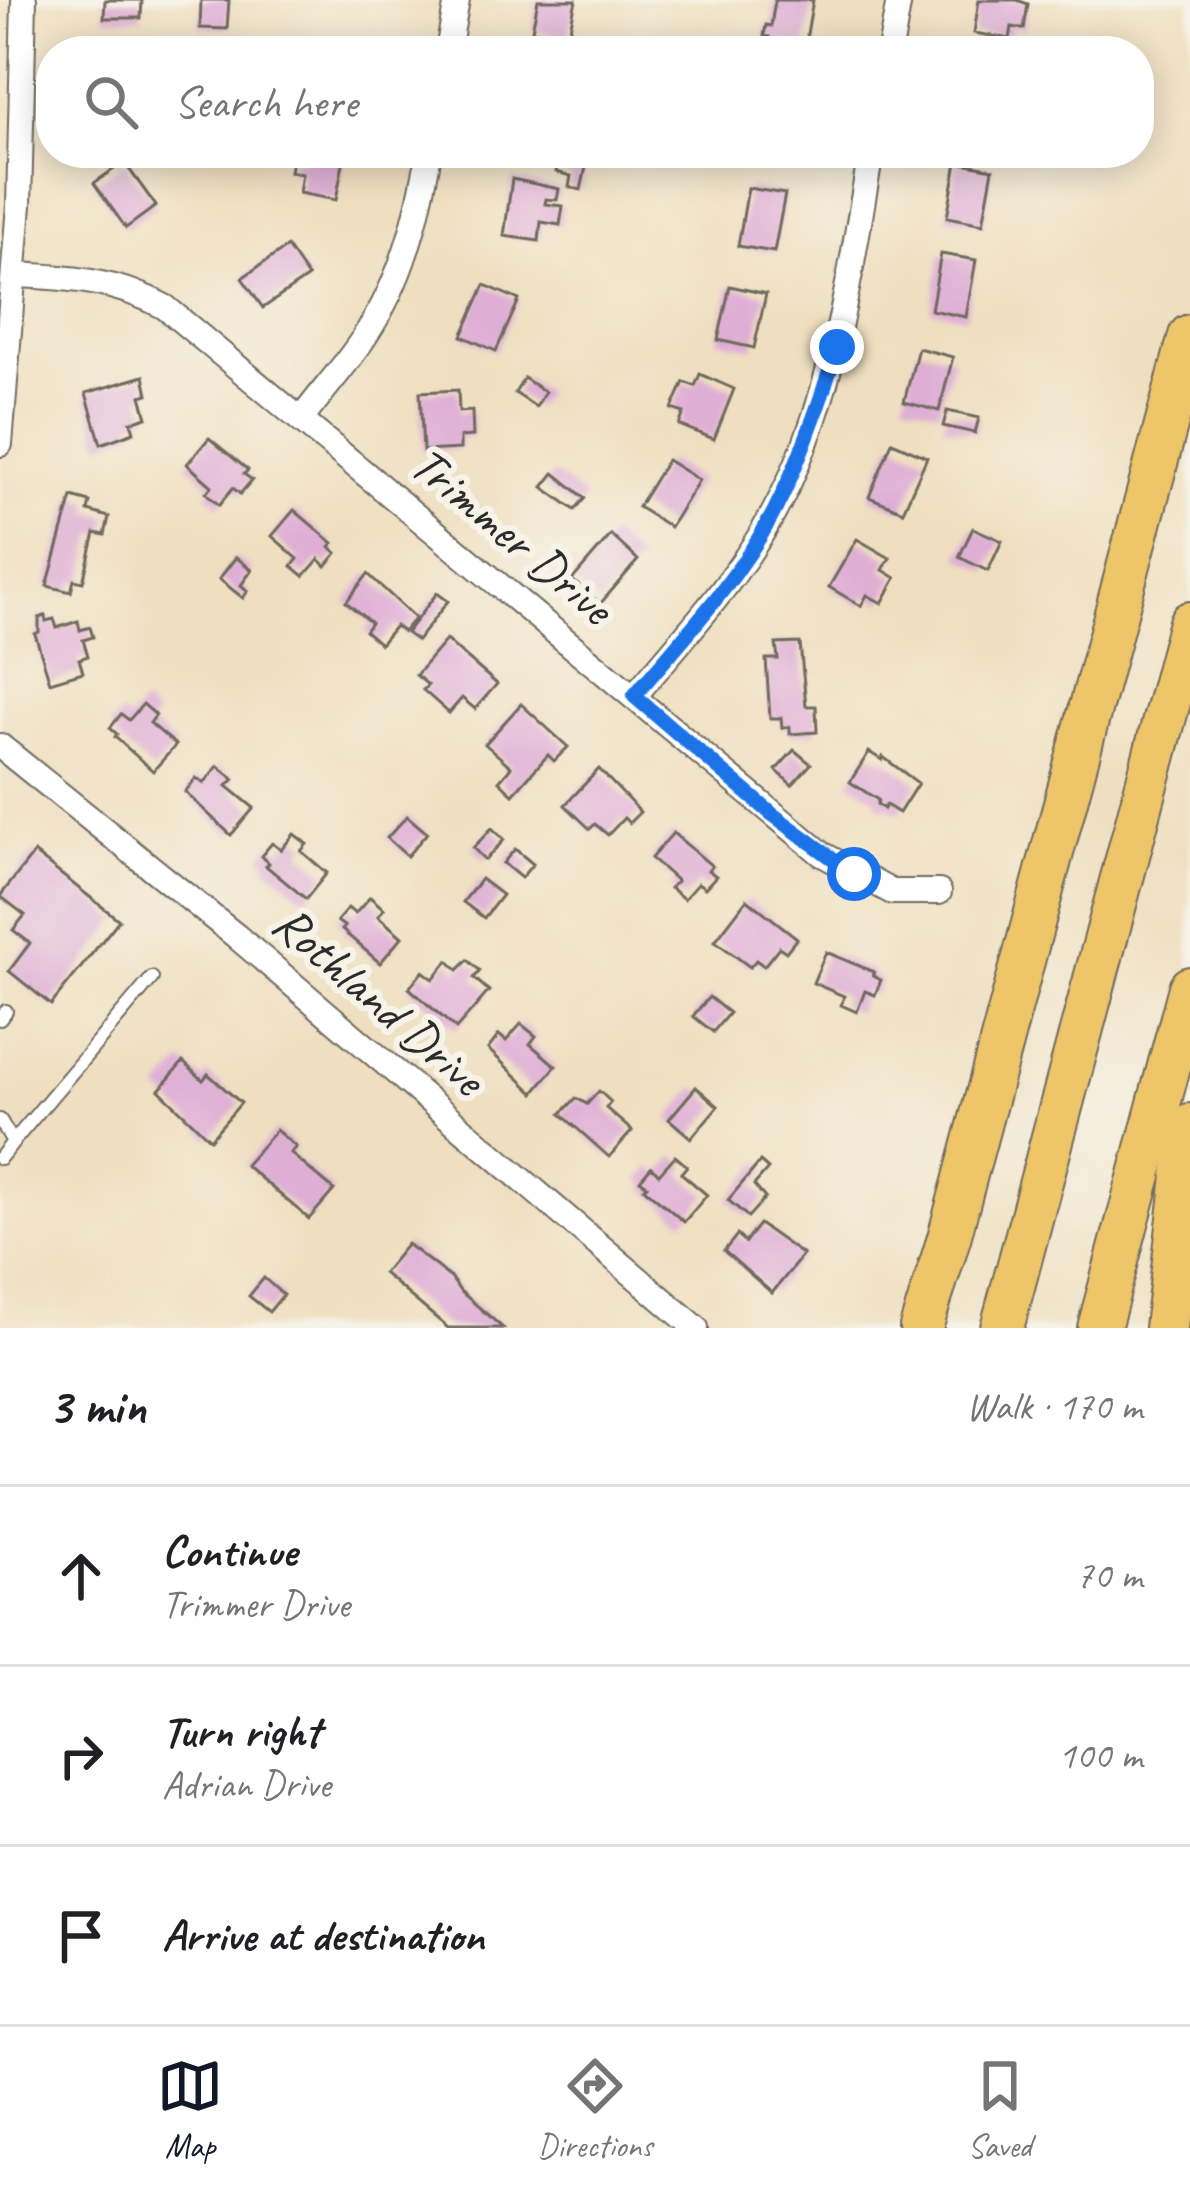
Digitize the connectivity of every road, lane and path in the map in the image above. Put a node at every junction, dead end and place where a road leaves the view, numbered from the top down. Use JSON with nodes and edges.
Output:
{"nodes":[{"id":1,"x":24,"y":0,"type":"edge"},
{"id":2,"x":457,"y":0,"type":"edge"},
{"id":3,"x":899,"y":0,"type":"edge"},
{"id":4,"x":451,"y":36,"type":"edge"},
{"id":5,"x":893,"y":36,"type":"edge"},
{"id":6,"x":426,"y":168,"type":"edge"},
{"id":7,"x":869,"y":168,"type":"edge"},
{"id":8,"x":14,"y":274,"type":"junction"},
{"id":9,"x":1190,"y":336,"type":"edge"},
{"id":10,"x":303,"y":417,"type":"junction"},
{"id":11,"x":0,"y":444,"type":"edge"},
{"id":12,"x":1190,"y":623,"type":"edge"},
{"id":13,"x":634,"y":696,"type":"junction"},
{"id":14,"x":0,"y":746,"type":"edge"},
{"id":15,"x":939,"y":892,"type":"dead end"},
{"id":16,"x":152,"y":977,"type":"dead end"},
{"id":17,"x":1190,"y":988,"type":"edge"},
{"id":18,"x":0,"y":1120,"type":"edge"},
{"id":19,"x":1190,"y":1125,"type":"edge"},
{"id":20,"x":13,"y":1142,"type":"junction"},
{"id":21,"x":0,"y":1158,"type":"edge"},
{"id":22,"x":696,"y":1328,"type":"edge"},
{"id":23,"x":921,"y":1328,"type":"edge"},
{"id":24,"x":1002,"y":1328,"type":"edge"},
{"id":25,"x":1099,"y":1328,"type":"edge"},
{"id":26,"x":1166,"y":1328,"type":"edge"}],
"edges":[{"from":1,"to":8,"type":"street"},
{"from":2,"to":4,"type":"street"},
{"from":3,"to":5,"type":"street"},
{"from":6,"to":10,"type":"street"},
{"from":7,"to":13,"type":"street"},
{"from":8,"to":10,"type":"street","name":"Trimmer Drive"},
{"from":8,"to":11,"type":"street"},
{"from":9,"to":23,"type":"highway"},
{"from":10,"to":13,"type":"street","name":"Trimmer Drive"},
{"from":12,"to":24,"type":"highway"},
{"from":13,"to":15,"type":"street","name":"Trimmer Drive"},
{"from":14,"to":22,"type":"street","name":"Rothland Drive"},
{"from":16,"to":20,"type":"lane"},
{"from":17,"to":25,"type":"highway"},
{"from":18,"to":20,"type":"lane"},
{"from":19,"to":26,"type":"highway"},
{"from":20,"to":21,"type":"lane"}]}
